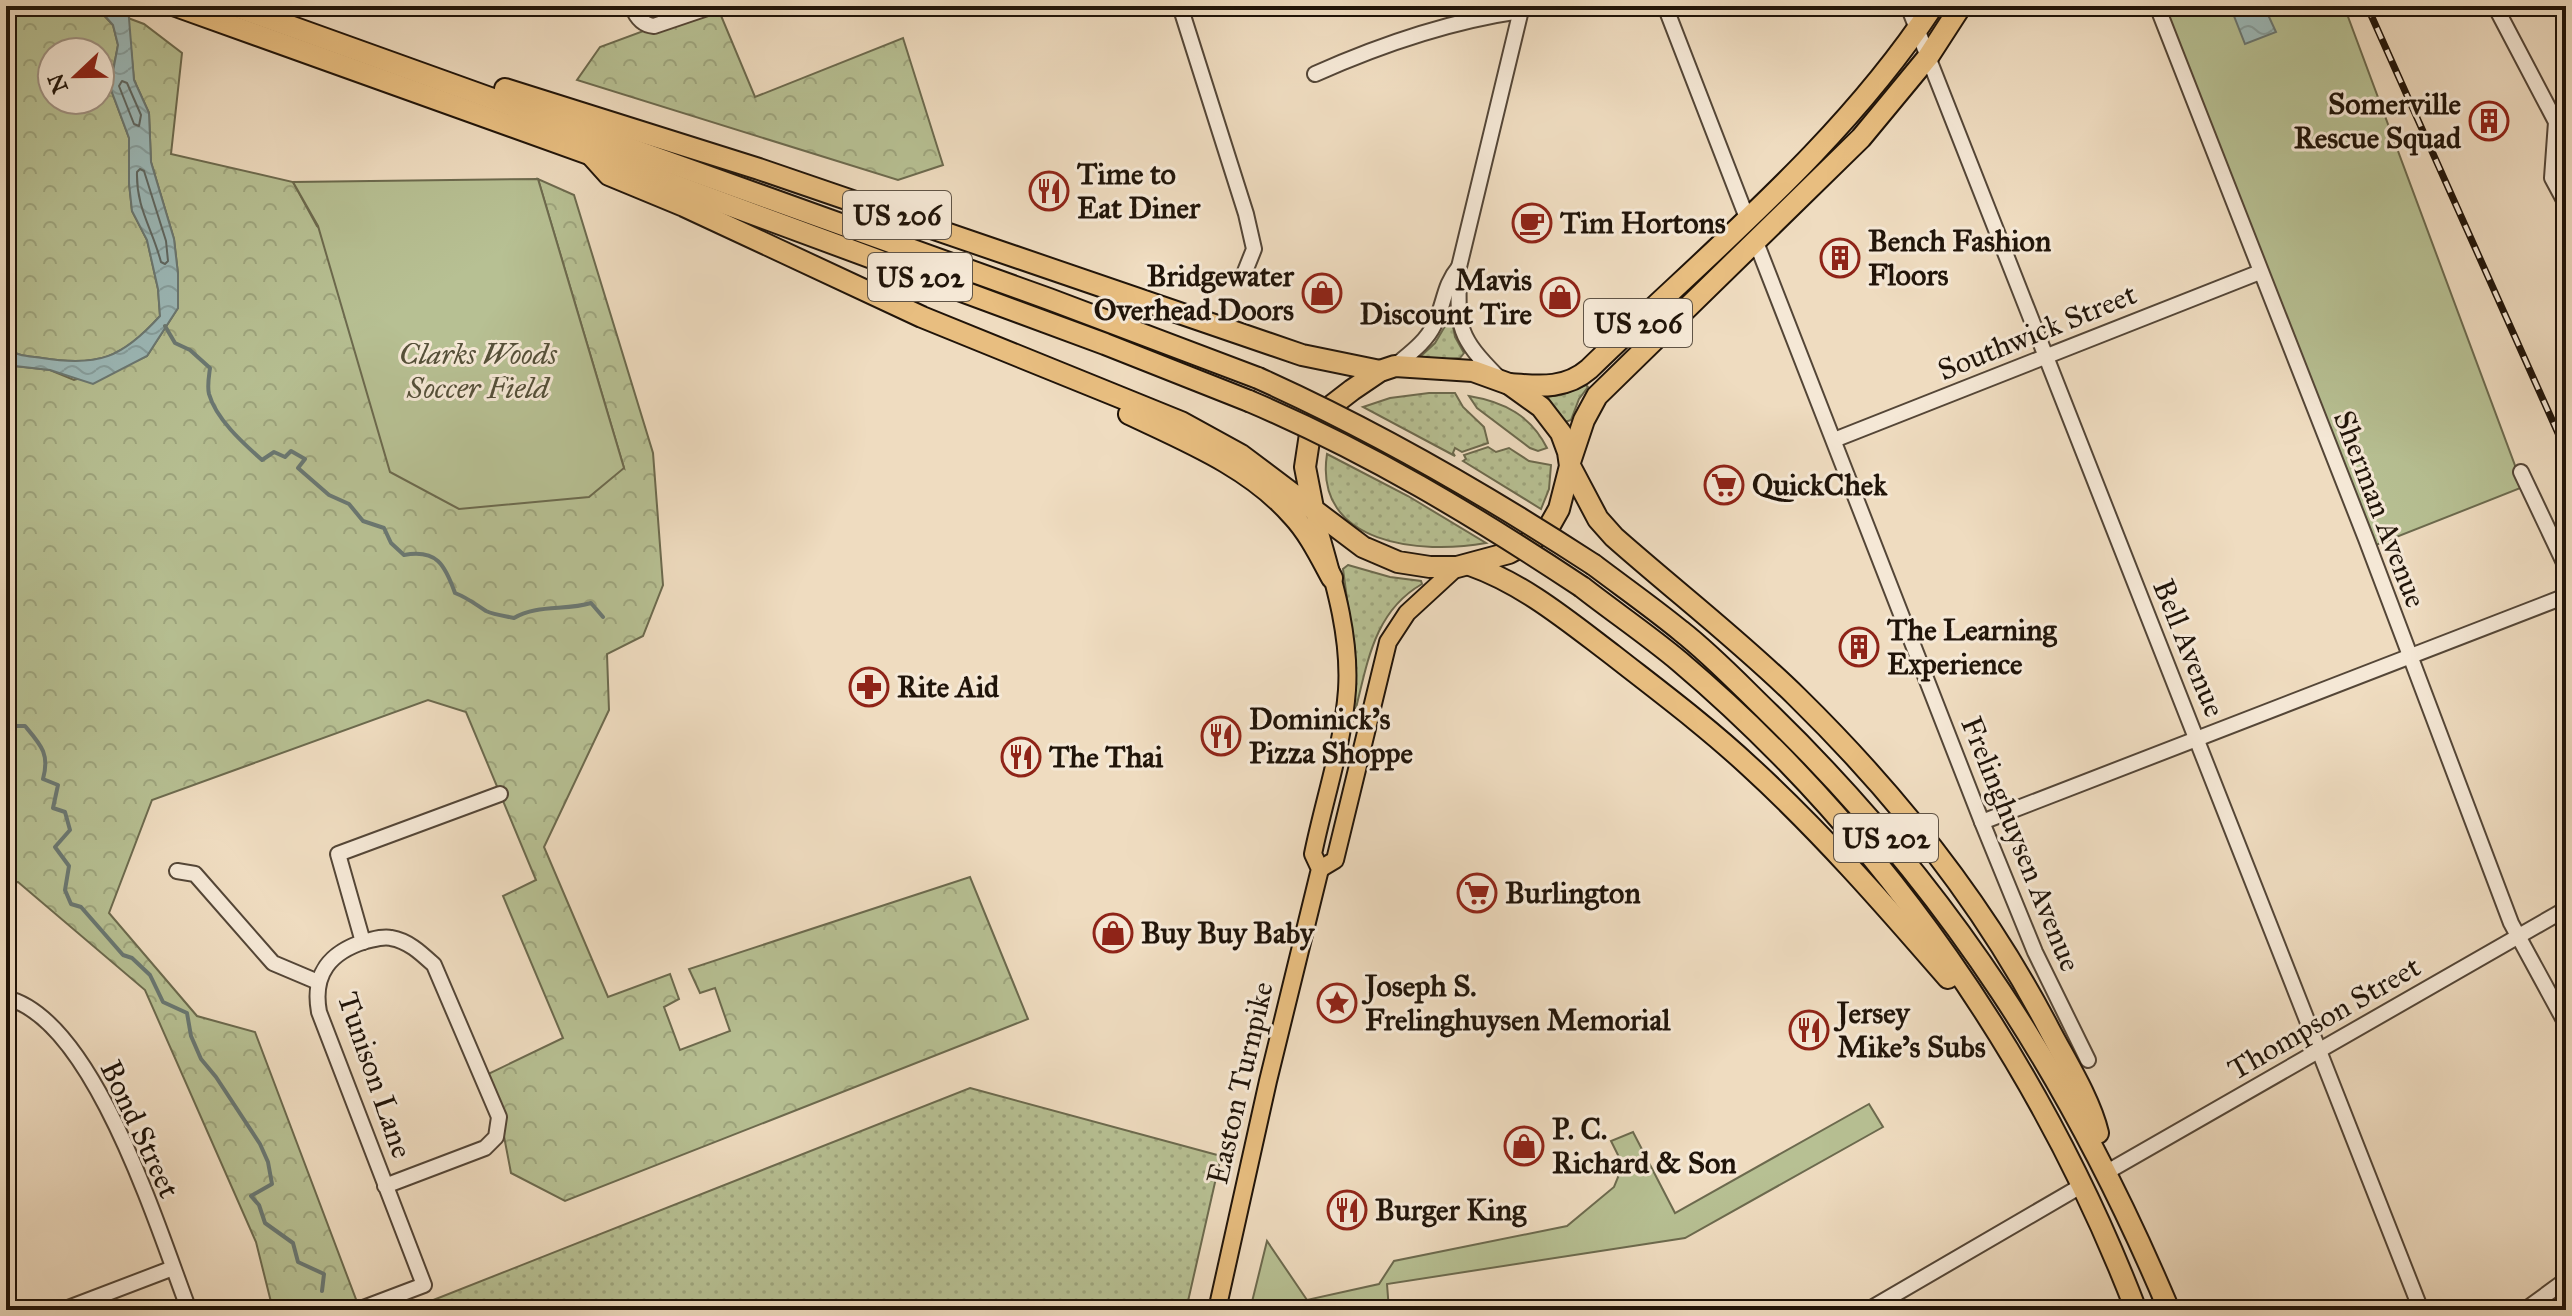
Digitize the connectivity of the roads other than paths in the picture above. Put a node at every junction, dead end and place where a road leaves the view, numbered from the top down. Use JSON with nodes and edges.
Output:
{"nodes":[{"id":1,"x":176,"y":6,"type":"edge"},
{"id":2,"x":234,"y":6,"type":"edge"},
{"id":3,"x":632,"y":6,"type":"edge"},
{"id":4,"x":713,"y":6,"type":"edge"},
{"id":5,"x":1180,"y":6,"type":"edge"},
{"id":6,"x":1665,"y":6,"type":"edge"},
{"id":7,"x":1908,"y":6,"type":"edge"},
{"id":8,"x":1933,"y":6,"type":"edge"},
{"id":9,"x":1961,"y":6,"type":"edge"},
{"id":10,"x":2157,"y":6,"type":"edge"},
{"id":11,"x":2495,"y":6,"type":"edge"},
{"id":12,"x":1521,"y":8,"type":"edge"},
{"id":13,"x":1917,"y":31,"type":"junction"},
{"id":14,"x":1928,"y":57,"type":"junction"},
{"id":15,"x":412,"y":70,"type":"junction"},
{"id":16,"x":1315,"y":74,"type":"dead end"},
{"id":17,"x":591,"y":155,"type":"junction"},
{"id":18,"x":2559,"y":160,"type":"edge"},
{"id":19,"x":2566,"y":204,"type":"edge"},
{"id":20,"x":1747,"y":218,"type":"junction"},
{"id":21,"x":1756,"y":242,"type":"junction"},
{"id":22,"x":1459,"y":267,"type":"junction"},
{"id":23,"x":2260,"y":272,"type":"junction"},
{"id":24,"x":1244,"y":274,"type":"dead end"},
{"id":25,"x":2046,"y":356,"type":"junction"},
{"id":26,"x":1387,"y":368,"type":"junction"},
{"id":27,"x":1073,"y":378,"type":"junction"},
{"id":28,"x":1505,"y":382,"type":"junction"},
{"id":29,"x":1834,"y":440,"type":"junction"},
{"id":30,"x":1570,"y":464,"type":"junction"},
{"id":31,"x":2521,"y":472,"type":"dead end"},
{"id":32,"x":1313,"y":508,"type":"junction"},
{"id":33,"x":1464,"y":566,"type":"junction"},
{"id":34,"x":2566,"y":567,"type":"edge"},
{"id":35,"x":1332,"y":578,"type":"junction"},
{"id":36,"x":2566,"y":596,"type":"edge"},
{"id":37,"x":2409,"y":656,"type":"junction"},
{"id":38,"x":2197,"y":738,"type":"junction"},
{"id":39,"x":500,"y":794,"type":"dead end"},
{"id":40,"x":1982,"y":822,"type":"junction"},
{"id":41,"x":1320,"y":869,"type":"junction"},
{"id":42,"x":177,"y":871,"type":"dead end"},
{"id":43,"x":2566,"y":909,"type":"edge"},
{"id":44,"x":2517,"y":936,"type":"junction"},
{"id":45,"x":363,"y":942,"type":"junction"},
{"id":46,"x":318,"y":982,"type":"junction"},
{"id":47,"x":6,"y":998,"type":"edge"},
{"id":48,"x":2566,"y":1024,"type":"edge"},
{"id":49,"x":2318,"y":1051,"type":"junction"},
{"id":50,"x":2088,"y":1060,"type":"dead end"},
{"id":51,"x":2025,"y":1078,"type":"junction"},
{"id":52,"x":2107,"y":1172,"type":"junction"},
{"id":53,"x":385,"y":1186,"type":"junction"},
{"id":54,"x":2081,"y":1186,"type":"junction"},
{"id":55,"x":173,"y":1268,"type":"junction"},
{"id":56,"x":2566,"y":1280,"type":"edge"},
{"id":57,"x":63,"y":1310,"type":"edge"},
{"id":58,"x":189,"y":1310,"type":"edge"},
{"id":59,"x":358,"y":1310,"type":"edge"},
{"id":60,"x":1217,"y":1310,"type":"edge"},
{"id":61,"x":1868,"y":1310,"type":"edge"},
{"id":62,"x":2136,"y":1310,"type":"edge"},
{"id":63,"x":2169,"y":1310,"type":"edge"},
{"id":64,"x":2421,"y":1310,"type":"edge"},
{"id":65,"x":2525,"y":1310,"type":"edge"}],
"edges":[{"from":1,"to":17,"type":"highway","number":"US 202"},
{"from":2,"to":15,"type":"highway","number":"US 202"},
{"from":3,"to":4,"type":"street"},
{"from":5,"to":24,"type":"street"},
{"from":6,"to":20,"type":"street"},
{"from":7,"to":13,"type":"street","name":"Bell Avenue"},
{"from":8,"to":13,"type":"highway","number":"US 206"},
{"from":9,"to":14,"type":"highway","number":"US 206"},
{"from":10,"to":23,"type":"street","name":"Sherman Avenue"},
{"from":11,"to":18,"type":"street"},
{"from":12,"to":16,"type":"street"},
{"from":12,"to":22,"type":"street"},
{"from":13,"to":14,"type":"street","name":"Bell Avenue"},
{"from":13,"to":20,"type":"highway","number":"US 206"},
{"from":14,"to":21,"type":"highway","number":"US 206"},
{"from":14,"to":25,"type":"street","name":"Bell Avenue"},
{"from":15,"to":26,"type":"highway","number":"US 206"},
{"from":15,"to":52,"type":"highway","number":"US 202","bridge":true},
{"from":17,"to":27,"type":"highway","number":"US 206"},
{"from":17,"to":51,"type":"highway","number":"US 202","bridge":true},
{"from":18,"to":19,"type":"street"},
{"from":20,"to":28,"type":"highway","number":"US 206"},
{"from":21,"to":29,"type":"street","name":"Frelinghuysen Avenue"},
{"from":21,"to":30,"type":"highway","number":"US 206"},
{"from":22,"to":26,"type":"street"},
{"from":22,"to":28,"type":"street"},
{"from":23,"to":25,"type":"street","name":"Southwick Street"},
{"from":23,"to":37,"type":"street","name":"Sherman Avenue"},
{"from":25,"to":29,"type":"street","name":"Southwick Street"},
{"from":25,"to":38,"type":"street","name":"Bell Avenue"},
{"from":26,"to":28,"type":"highway","number":"US 206"},
{"from":26,"to":32,"type":"highway"},
{"from":27,"to":32,"type":"highway","number":"US 206"},
{"from":27,"to":35,"type":"highway"},
{"from":28,"to":30,"type":"highway","number":"US 206"},
{"from":29,"to":40,"type":"street","name":"Frelinghuysen Avenue"},
{"from":30,"to":33,"type":"highway","number":"US 206"},
{"from":30,"to":52,"type":"highway"},
{"from":31,"to":34,"type":"street"},
{"from":32,"to":33,"type":"highway","number":"US 206"},
{"from":32,"to":35,"type":"main road","name":"Easton Turnpike"},
{"from":33,"to":41,"type":"main road","name":"Easton Turnpike"},
{"from":33,"to":51,"type":"highway"},
{"from":35,"to":41,"type":"main road","name":"Easton Turnpike"},
{"from":36,"to":37,"type":"street"},
{"from":37,"to":38,"type":"street"},
{"from":37,"to":44,"type":"street","name":"Sherman Avenue"},
{"from":38,"to":40,"type":"street"},
{"from":38,"to":49,"type":"street","name":"Bell Avenue"},
{"from":39,"to":45,"type":"street"},
{"from":40,"to":50,"type":"street","name":"Frelinghuysen Avenue"},
{"from":41,"to":60,"type":"main road","name":"Easton Turnpike"},
{"from":42,"to":46,"type":"street","name":"Tunison Lane"},
{"from":43,"to":44,"type":"street","name":"Thompson Street"},
{"from":44,"to":48,"type":"street","name":"Sherman Avenue"},
{"from":44,"to":49,"type":"street","name":"Thompson Street"},
{"from":45,"to":46,"type":"street","name":"Tunison Lane"},
{"from":45,"to":53,"type":"street","name":"Tunison Lane"},
{"from":46,"to":53,"type":"street","name":"Tunison Lane"},
{"from":47,"to":55,"type":"street","name":"Bond Street"},
{"from":49,"to":52,"type":"street","name":"Thompson Street"},
{"from":49,"to":64,"type":"street","name":"Bell Avenue"},
{"from":51,"to":54,"type":"highway","number":"US 202"},
{"from":52,"to":63,"type":"highway","number":"US 202"},
{"from":53,"to":59,"type":"street","name":"Tunison Lane"},
{"from":54,"to":61,"type":"street"},
{"from":54,"to":62,"type":"highway","number":"US 202"},
{"from":55,"to":57,"type":"street"},
{"from":55,"to":58,"type":"street","name":"Bond Street"},
{"from":56,"to":65,"type":"street"}]}
